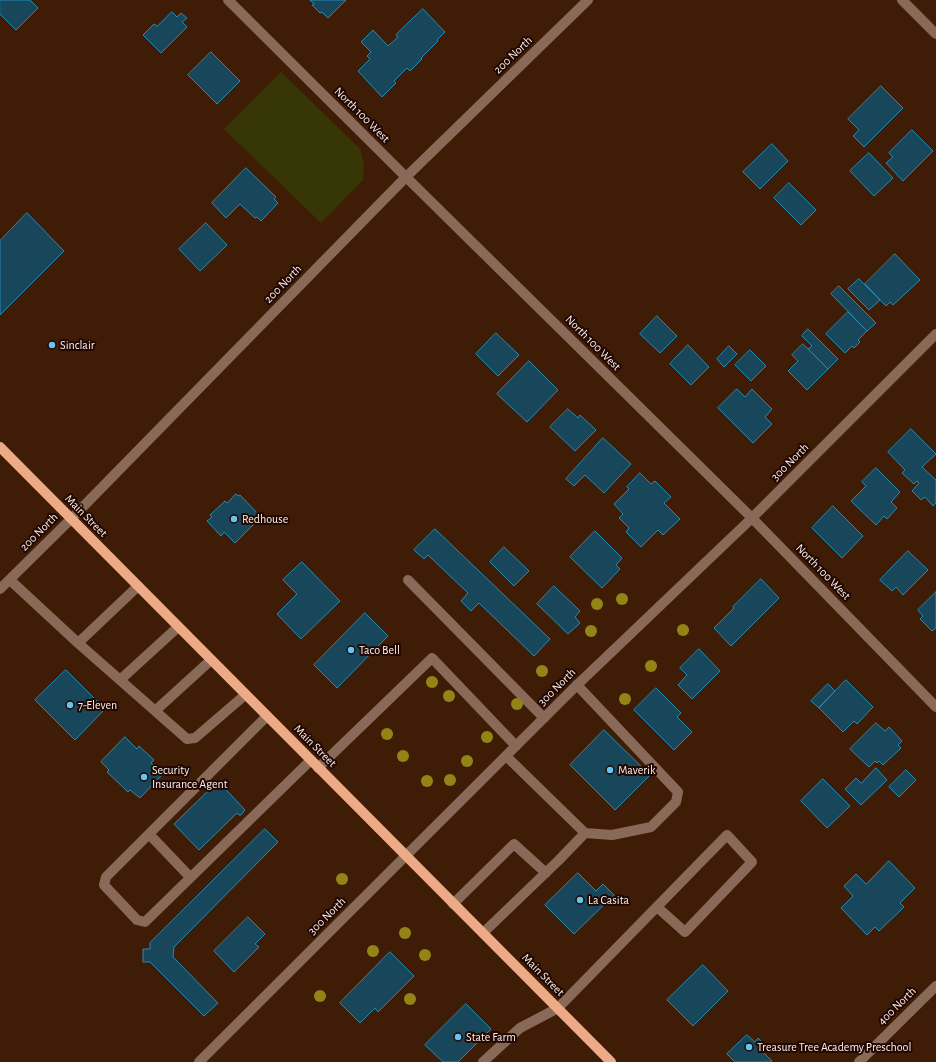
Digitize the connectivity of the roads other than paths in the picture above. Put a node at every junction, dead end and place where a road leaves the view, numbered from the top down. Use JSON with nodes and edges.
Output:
{"nodes":[{"id":1,"x":228,"y":0,"type":"edge"},
{"id":2,"x":588,"y":0,"type":"edge"},
{"id":3,"x":902,"y":0,"type":"edge"},
{"id":4,"x":936,"y":34,"type":"edge"},
{"id":5,"x":406,"y":178,"type":"junction"},
{"id":6,"x":936,"y":334,"type":"edge"},
{"id":7,"x":0,"y":448,"type":"edge"},
{"id":8,"x":752,"y":518,"type":"junction"},
{"id":9,"x":71,"y":519,"type":"junction"},
{"id":10,"x":10,"y":580,"type":"junction"},
{"id":11,"x":408,"y":580,"type":"dead end"},
{"id":12,"x":138,"y":586,"type":"junction"},
{"id":13,"x":0,"y":589,"type":"edge"},
{"id":14,"x":178,"y":627,"type":"junction"},
{"id":15,"x":78,"y":643,"type":"junction"},
{"id":16,"x":211,"y":660,"type":"junction"},
{"id":17,"x":120,"y":680,"type":"junction"},
{"id":18,"x":577,"y":685,"type":"junction"},
{"id":19,"x":245,"y":695,"type":"junction"},
{"id":20,"x":936,"y":707,"type":"edge"},
{"id":21,"x":155,"y":711,"type":"junction"},
{"id":22,"x":267,"y":716,"type":"junction"},
{"id":23,"x":544,"y":718,"type":"junction"},
{"id":24,"x":516,"y":746,"type":"junction"},
{"id":25,"x":506,"y":756,"type":"junction"},
{"id":26,"x":311,"y":760,"type":"junction"},
{"id":27,"x":318,"y":768,"type":"junction"},
{"id":28,"x":585,"y":833,"type":"junction"},
{"id":29,"x":149,"y":834,"type":"junction"},
{"id":30,"x":406,"y":856,"type":"junction"},
{"id":31,"x":546,"y":873,"type":"junction"},
{"id":32,"x":190,"y":877,"type":"junction"},
{"id":33,"x":453,"y":904,"type":"junction"},
{"id":34,"x":657,"y":907,"type":"junction"},
{"id":35,"x":483,"y":933,"type":"junction"},
{"id":36,"x":936,"y":986,"type":"edge"},
{"id":37,"x":558,"y":1008,"type":"junction"},
{"id":38,"x":198,"y":1062,"type":"edge"},
{"id":39,"x":483,"y":1062,"type":"edge"},
{"id":40,"x":611,"y":1062,"type":"edge"},
{"id":41,"x":859,"y":1062,"type":"edge"}],
"edges":[{"from":1,"to":5,"type":"street","name":"North 100 West"},
{"from":2,"to":5,"type":"street","name":"200 North"},
{"from":3,"to":4,"type":"street"},
{"from":5,"to":8,"type":"street","name":"North 100 West"},
{"from":5,"to":9,"type":"street","name":"200 North"},
{"from":6,"to":8,"type":"street","name":"300 North"},
{"from":7,"to":9,"type":"main road","name":"Main Street"},
{"from":8,"to":18,"type":"street","name":"300 North"},
{"from":8,"to":20,"type":"street","name":"North 100 West"},
{"from":9,"to":10,"type":"street","name":"200 North"},
{"from":9,"to":12,"type":"main road","name":"Main Street"},
{"from":10,"to":13,"type":"street","name":"200 North"},
{"from":10,"to":15,"type":"street"},
{"from":11,"to":23,"type":"street"},
{"from":12,"to":14,"type":"main road","name":"Main Street"},
{"from":12,"to":15,"type":"street"},
{"from":14,"to":16,"type":"main road","name":"Main Street"},
{"from":14,"to":17,"type":"street"},
{"from":15,"to":17,"type":"street"},
{"from":16,"to":19,"type":"main road","name":"Main Street"},
{"from":16,"to":21,"type":"street"},
{"from":17,"to":21,"type":"street"},
{"from":18,"to":23,"type":"street","name":"300 North"},
{"from":18,"to":28,"type":"street"},
{"from":19,"to":21,"type":"street"},
{"from":19,"to":22,"type":"main road","name":"Main Street"},
{"from":22,"to":26,"type":"main road","name":"Main Street"},
{"from":22,"to":29,"type":"street"},
{"from":23,"to":24,"type":"street","name":"300 North"},
{"from":24,"to":25,"type":"street","name":"300 North"},
{"from":24,"to":27,"type":"street"},
{"from":25,"to":28,"type":"street"},
{"from":25,"to":30,"type":"street","name":"300 North"},
{"from":26,"to":27,"type":"main road","name":"Main Street"},
{"from":26,"to":32,"type":"street"},
{"from":27,"to":30,"type":"main road","name":"Main Street"},
{"from":28,"to":31,"type":"street"},
{"from":29,"to":32,"type":"street"},
{"from":29,"to":32,"type":"street"},
{"from":30,"to":33,"type":"main road","name":"Main Street"},
{"from":30,"to":38,"type":"street","name":"300 North"},
{"from":31,"to":33,"type":"street"},
{"from":31,"to":35,"type":"street"},
{"from":33,"to":35,"type":"main road","name":"Main Street"},
{"from":34,"to":34,"type":"street"},
{"from":34,"to":37,"type":"street"},
{"from":35,"to":37,"type":"main road","name":"Main Street"},
{"from":36,"to":41,"type":"street","name":"400 North"},
{"from":37,"to":39,"type":"street"},
{"from":37,"to":40,"type":"main road","name":"Main Street"}]}
